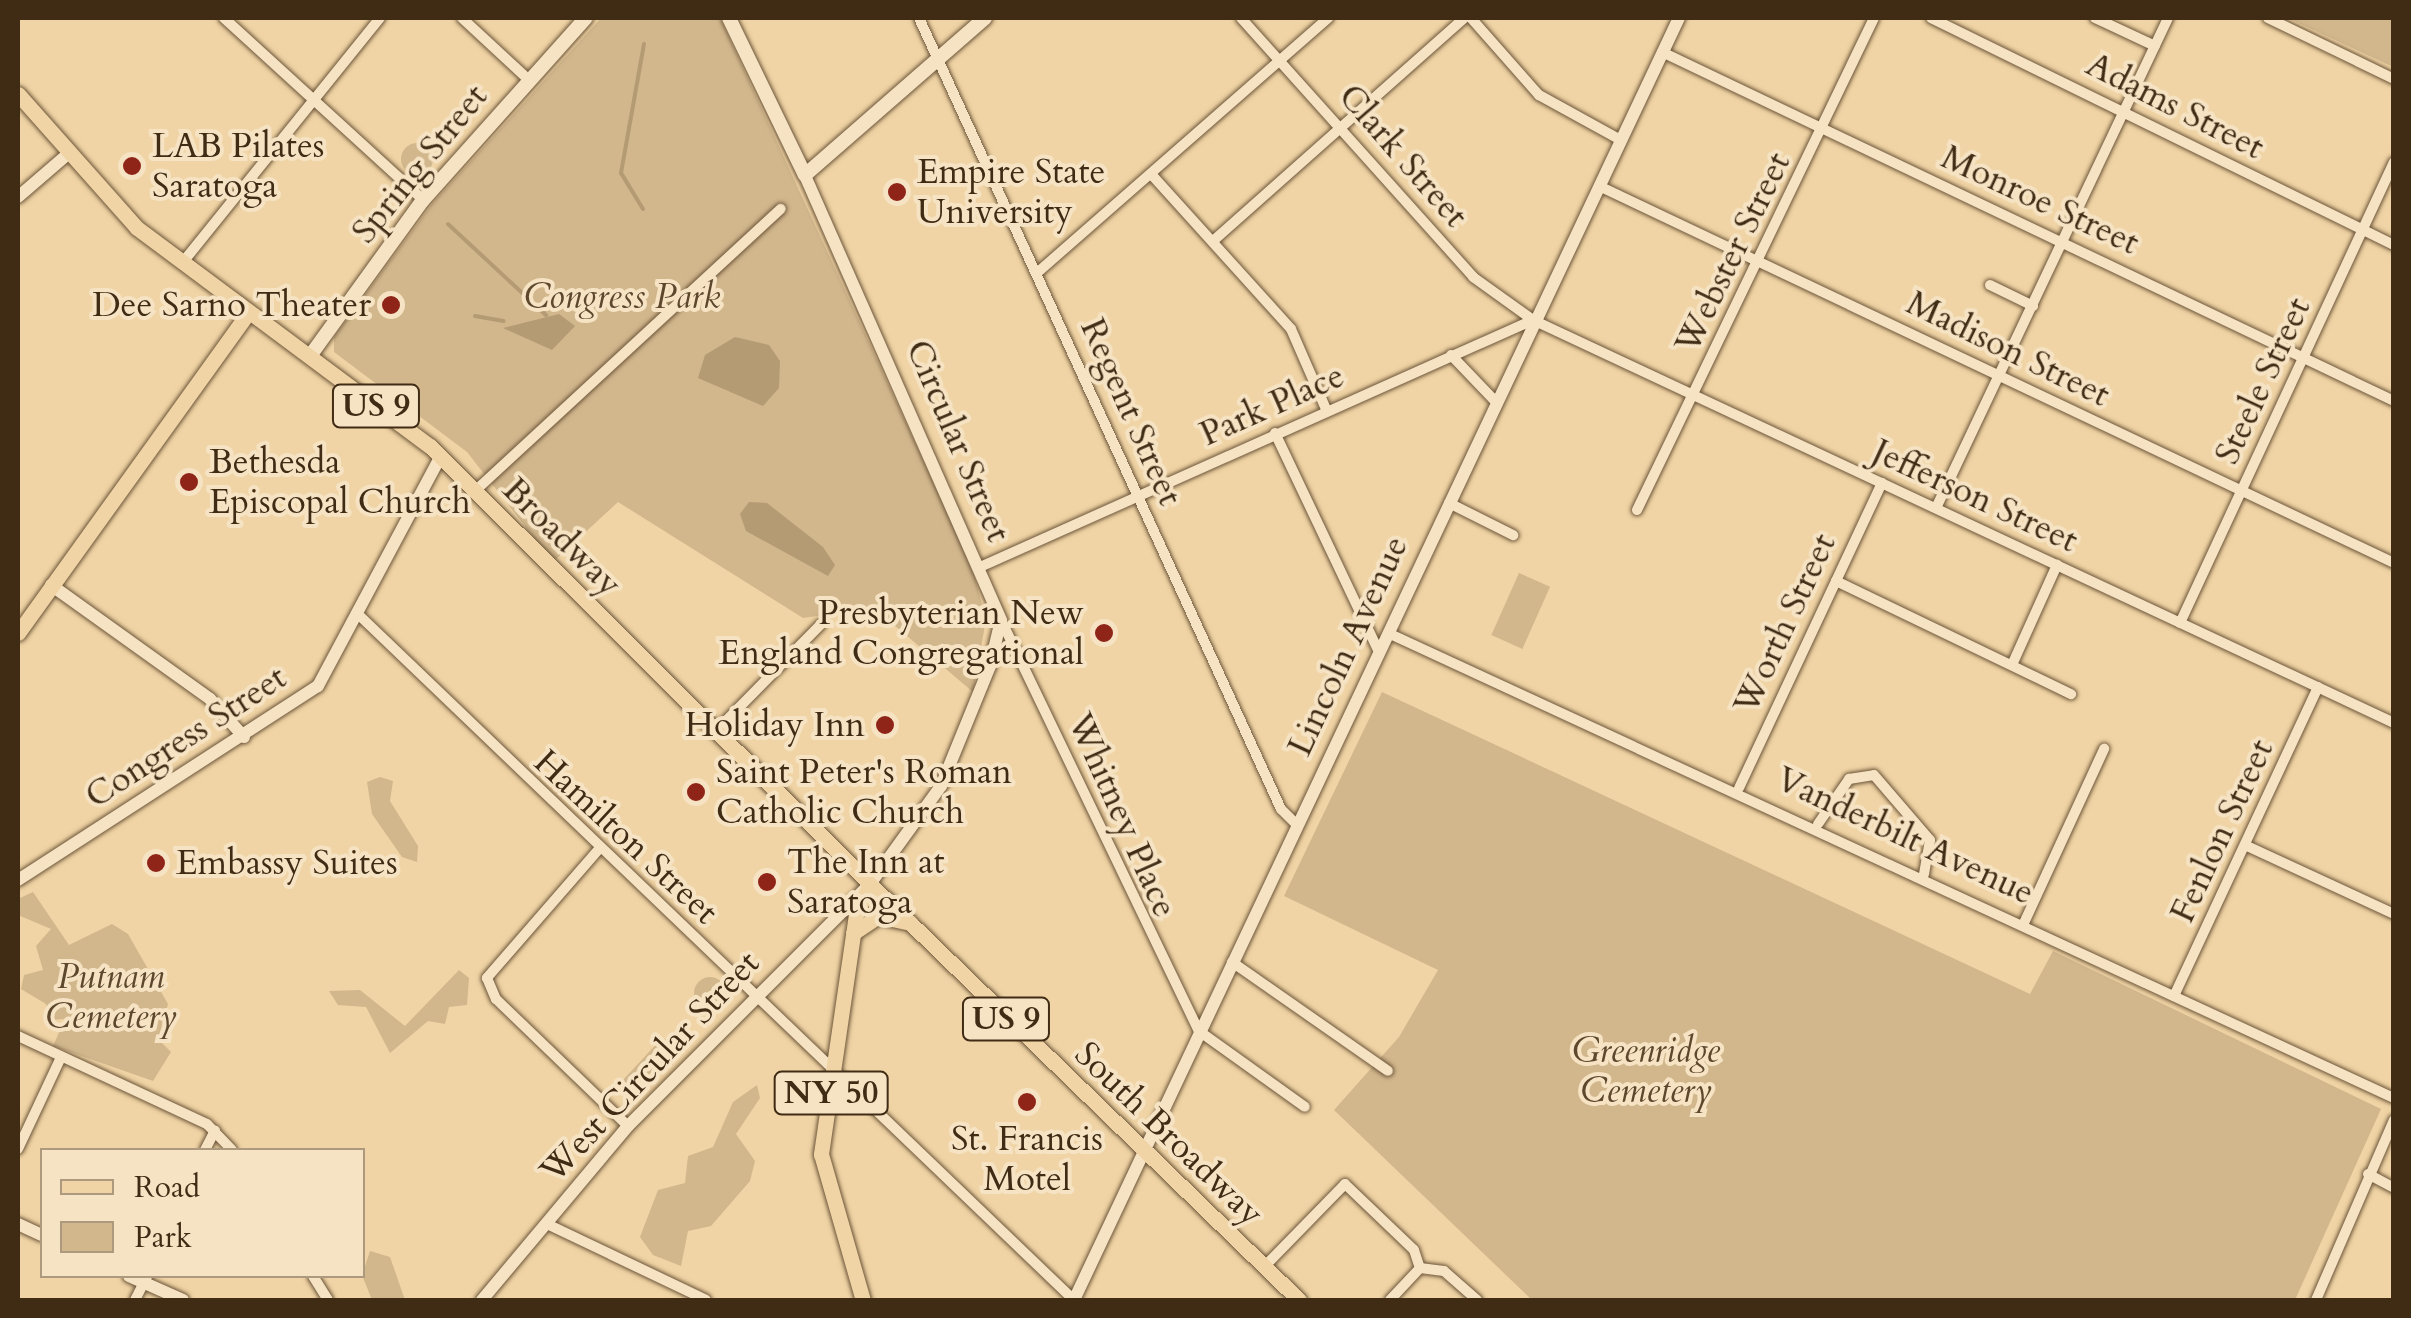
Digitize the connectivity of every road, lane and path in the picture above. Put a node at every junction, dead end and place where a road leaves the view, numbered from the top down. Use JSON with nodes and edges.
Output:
{"nodes":[{"id":1,"x":224,"y":18,"type":"edge"},
{"id":2,"x":380,"y":18,"type":"edge"},
{"id":3,"x":462,"y":18,"type":"edge"},
{"id":4,"x":586,"y":18,"type":"edge"},
{"id":5,"x":729,"y":18,"type":"edge"},
{"id":6,"x":919,"y":18,"type":"edge"},
{"id":7,"x":985,"y":18,"type":"edge"},
{"id":8,"x":1241,"y":18,"type":"edge"},
{"id":9,"x":1328,"y":18,"type":"edge"},
{"id":10,"x":1464,"y":18,"type":"edge"},
{"id":11,"x":1471,"y":18,"type":"edge"},
{"id":12,"x":1679,"y":18,"type":"edge"},
{"id":13,"x":1874,"y":18,"type":"edge"},
{"id":14,"x":1930,"y":18,"type":"edge"},
{"id":15,"x":2096,"y":18,"type":"edge"},
{"id":16,"x":2168,"y":18,"type":"edge"},
{"id":17,"x":2268,"y":18,"type":"edge"},
{"id":18,"x":2155,"y":46,"type":"junction"},
{"id":19,"x":1662,"y":52,"type":"junction"},
{"id":20,"x":938,"y":59,"type":"junction"},
{"id":21,"x":1280,"y":60,"type":"junction"},
{"id":22,"x":2394,"y":78,"type":"edge"},
{"id":23,"x":529,"y":80,"type":"junction"},
{"id":24,"x":18,"y":94,"type":"edge"},
{"id":25,"x":309,"y":95,"type":"junction"},
{"id":26,"x":2123,"y":111,"type":"junction"},
{"id":27,"x":1344,"y":127,"type":"junction"},
{"id":28,"x":1823,"y":129,"type":"junction"},
{"id":29,"x":1621,"y":140,"type":"junction"},
{"id":30,"x":69,"y":153,"type":"junction"},
{"id":31,"x":2394,"y":162,"type":"edge"},
{"id":32,"x":805,"y":175,"type":"junction"},
{"id":33,"x":1152,"y":175,"type":"junction"},
{"id":34,"x":1599,"y":186,"type":"junction"},
{"id":35,"x":18,"y":197,"type":"edge"},
{"id":36,"x":423,"y":200,"type":"junction"},
{"id":37,"x":781,"y":209,"type":"dead end"},
{"id":38,"x":2362,"y":231,"type":"junction"},
{"id":39,"x":1214,"y":241,"type":"junction"},
{"id":40,"x":2063,"y":242,"type":"junction"},
{"id":41,"x":2394,"y":245,"type":"edge"},
{"id":42,"x":1760,"y":261,"type":"junction"},
{"id":43,"x":182,"y":262,"type":"junction"},
{"id":44,"x":1038,"y":272,"type":"junction"},
{"id":45,"x":1990,"y":285,"type":"dead end"},
{"id":46,"x":2033,"y":306,"type":"junction"},
{"id":47,"x":249,"y":312,"type":"junction"},
{"id":48,"x":1533,"y":320,"type":"junction"},
{"id":49,"x":1451,"y":355,"type":"junction"},
{"id":50,"x":310,"y":356,"type":"junction"},
{"id":51,"x":2304,"y":359,"type":"junction"},
{"id":52,"x":2000,"y":375,"type":"junction"},
{"id":53,"x":1694,"y":395,"type":"junction"},
{"id":54,"x":1494,"y":400,"type":"junction"},
{"id":55,"x":2394,"y":401,"type":"edge"},
{"id":56,"x":1326,"y":408,"type":"junction"},
{"id":57,"x":1275,"y":433,"type":"junction"},
{"id":58,"x":441,"y":456,"type":"junction"},
{"id":59,"x":1882,"y":483,"type":"junction"},
{"id":60,"x":475,"y":491,"type":"junction"},
{"id":61,"x":2242,"y":493,"type":"junction"},
{"id":62,"x":1138,"y":496,"type":"junction"},
{"id":63,"x":1449,"y":503,"type":"junction"},
{"id":64,"x":1936,"y":508,"type":"junction"},
{"id":65,"x":1637,"y":510,"type":"dead end"},
{"id":66,"x":1513,"y":536,"type":"dead end"},
{"id":67,"x":2394,"y":563,"type":"edge"},
{"id":68,"x":2056,"y":565,"type":"junction"},
{"id":69,"x":980,"y":567,"type":"junction"},
{"id":70,"x":1836,"y":581,"type":"junction"},
{"id":71,"x":51,"y":585,"type":"junction"},
{"id":72,"x":361,"y":617,"type":"junction"},
{"id":73,"x":1001,"y":620,"type":"junction"},
{"id":74,"x":20,"y":623,"type":"edge"},
{"id":75,"x":2180,"y":623,"type":"junction"},
{"id":76,"x":821,"y":624,"type":"dead end"},
{"id":77,"x":1388,"y":633,"type":"junction"},
{"id":78,"x":1379,"y":652,"type":"junction"},
{"id":79,"x":2012,"y":665,"type":"junction"},
{"id":80,"x":2318,"y":688,"type":"junction"},
{"id":81,"x":2072,"y":694,"type":"dead end"},
{"id":82,"x":2394,"y":723,"type":"edge"},
{"id":83,"x":716,"y":731,"type":"junction"},
{"id":84,"x":244,"y":736,"type":"junction"},
{"id":85,"x":2104,"y":749,"type":"dead end"},
{"id":86,"x":1739,"y":788,"type":"junction"},
{"id":87,"x":1818,"y":824,"type":"junction"},
{"id":88,"x":1296,"y":825,"type":"junction"},
{"id":89,"x":2247,"y":846,"type":"junction"},
{"id":90,"x":599,"y":849,"type":"junction"},
{"id":91,"x":1924,"y":874,"type":"junction"},
{"id":92,"x":18,"y":880,"type":"edge"},
{"id":93,"x":870,"y":884,"type":"junction"},
{"id":94,"x":2394,"y":914,"type":"edge"},
{"id":95,"x":910,"y":923,"type":"junction"},
{"id":96,"x":2024,"y":923,"type":"junction"},
{"id":97,"x":853,"y":933,"type":"junction"},
{"id":98,"x":1232,"y":962,"type":"junction"},
{"id":99,"x":755,"y":995,"type":"junction"},
{"id":100,"x":2174,"y":996,"type":"junction"},
{"id":101,"x":1199,"y":1031,"type":"junction"},
{"id":102,"x":18,"y":1036,"type":"edge"},
{"id":103,"x":61,"y":1056,"type":"junction"},
{"id":104,"x":1388,"y":1071,"type":"dead end"},
{"id":105,"x":835,"y":1072,"type":"junction"},
{"id":106,"x":2394,"y":1098,"type":"edge"},
{"id":107,"x":1306,"y":1108,"type":"dead end"},
{"id":108,"x":2394,"y":1120,"type":"edge"},
{"id":109,"x":628,"y":1126,"type":"junction"},
{"id":110,"x":215,"y":1130,"type":"junction"},
{"id":111,"x":206,"y":1148,"type":"edge"},
{"id":112,"x":230,"y":1148,"type":"edge"},
{"id":113,"x":18,"y":1149,"type":"edge"},
{"id":114,"x":1144,"y":1153,"type":"junction"},
{"id":115,"x":2368,"y":1174,"type":"junction"},
{"id":116,"x":2394,"y":1188,"type":"edge"},
{"id":117,"x":547,"y":1224,"type":"junction"},
{"id":118,"x":1264,"y":1267,"type":"junction"},
{"id":119,"x":1420,"y":1268,"type":"junction"},
{"id":120,"x":314,"y":1278,"type":"edge"},
{"id":121,"x":145,"y":1279,"type":"edge"},
{"id":122,"x":488,"y":1298,"type":"edge"},
{"id":123,"x":135,"y":1300,"type":"edge"},
{"id":124,"x":182,"y":1300,"type":"edge"},
{"id":125,"x":328,"y":1300,"type":"edge"},
{"id":126,"x":706,"y":1300,"type":"edge"},
{"id":127,"x":864,"y":1300,"type":"edge"},
{"id":128,"x":1074,"y":1300,"type":"edge"},
{"id":129,"x":1298,"y":1300,"type":"edge"},
{"id":130,"x":1390,"y":1300,"type":"edge"},
{"id":131,"x":1477,"y":1300,"type":"edge"},
{"id":132,"x":2316,"y":1300,"type":"edge"}],
"edges":[{"from":1,"to":25,"type":"street"},
{"from":2,"to":25,"type":"street"},
{"from":3,"to":23,"type":"street"},
{"from":4,"to":23,"type":"main road","name":"Spring Street"},
{"from":5,"to":32,"type":"main road","name":"Circular Street"},
{"from":6,"to":20,"type":"street","name":"Regent Street"},
{"from":7,"to":20,"type":"main road"},
{"from":8,"to":21,"type":"street","name":"Clark Street"},
{"from":9,"to":21,"type":"street"},
{"from":10,"to":27,"type":"street"},
{"from":11,"to":29,"type":"street"},
{"from":12,"to":19,"type":"street","name":"Lincoln Avenue"},
{"from":13,"to":28,"type":"street","name":"Webster Street"},
{"from":14,"to":26,"type":"street","name":"Adams Street"},
{"from":15,"to":18,"type":"street"},
{"from":16,"to":18,"type":"street"},
{"from":17,"to":22,"type":"street"},
{"from":18,"to":26,"type":"street"},
{"from":19,"to":28,"type":"street","name":"Monroe Street"},
{"from":19,"to":29,"type":"street","name":"Lincoln Avenue"},
{"from":20,"to":32,"type":"main road"},
{"from":20,"to":44,"type":"street","name":"Regent Street"},
{"from":21,"to":27,"type":"street","name":"Clark Street"},
{"from":21,"to":33,"type":"street"},
{"from":23,"to":36,"type":"main road","name":"Spring Street"},
{"from":24,"to":30,"type":"main road","name":"Broadway","number":"US 9"},
{"from":25,"to":36,"type":"street"},
{"from":25,"to":43,"type":"street"},
{"from":26,"to":38,"type":"street","name":"Adams Street"},
{"from":26,"to":40,"type":"street"},
{"from":27,"to":39,"type":"street"},
{"from":27,"to":48,"type":"street","name":"Clark Street"},
{"from":28,"to":40,"type":"street","name":"Monroe Street"},
{"from":28,"to":42,"type":"street","name":"Webster Street"},
{"from":29,"to":34,"type":"street","name":"Lincoln Avenue"},
{"from":30,"to":35,"type":"street"},
{"from":30,"to":43,"type":"main road","name":"Broadway","number":"US 9"},
{"from":31,"to":38,"type":"street","name":"Steele Street"},
{"from":32,"to":69,"type":"street","name":"Circular Street"},
{"from":33,"to":39,"type":"street"},
{"from":33,"to":44,"type":"street"},
{"from":34,"to":42,"type":"street","name":"Madison Street"},
{"from":34,"to":48,"type":"street","name":"Lincoln Avenue"},
{"from":36,"to":50,"type":"main road","name":"Spring Street"},
{"from":37,"to":60,"type":"street"},
{"from":38,"to":41,"type":"street","name":"Adams Street"},
{"from":38,"to":51,"type":"street","name":"Steele Street"},
{"from":39,"to":56,"type":"street"},
{"from":40,"to":46,"type":"street"},
{"from":40,"to":51,"type":"street","name":"Monroe Street"},
{"from":42,"to":52,"type":"street","name":"Madison Street"},
{"from":42,"to":53,"type":"street","name":"Webster Street"},
{"from":43,"to":47,"type":"main road","name":"Broadway","number":"US 9"},
{"from":44,"to":62,"type":"street","name":"Regent Street"},
{"from":45,"to":46,"type":"street"},
{"from":46,"to":52,"type":"street"},
{"from":47,"to":50,"type":"main road","name":"Broadway","number":"US 9"},
{"from":47,"to":71,"type":"main road"},
{"from":48,"to":49,"type":"street","name":"Park Place"},
{"from":48,"to":53,"type":"street","name":"Jefferson Street"},
{"from":48,"to":54,"type":"street","name":"Lincoln Avenue"},
{"from":49,"to":54,"type":"street"},
{"from":49,"to":56,"type":"street","name":"Park Place"},
{"from":50,"to":58,"type":"main road","name":"Broadway","number":"US 9"},
{"from":51,"to":55,"type":"street","name":"Monroe Street"},
{"from":51,"to":61,"type":"street","name":"Steele Street"},
{"from":52,"to":61,"type":"street","name":"Madison Street"},
{"from":52,"to":64,"type":"street"},
{"from":53,"to":59,"type":"street","name":"Jefferson Street"},
{"from":53,"to":65,"type":"street","name":"Webster Street"},
{"from":54,"to":63,"type":"street","name":"Lincoln Avenue"},
{"from":56,"to":57,"type":"street","name":"Park Place"},
{"from":57,"to":62,"type":"street","name":"Park Place"},
{"from":57,"to":78,"type":"street"},
{"from":58,"to":60,"type":"main road","name":"Broadway","number":"US 9"},
{"from":58,"to":72,"type":"street","name":"Congress Street"},
{"from":59,"to":64,"type":"street","name":"Jefferson Street"},
{"from":59,"to":70,"type":"street","name":"Worth Street"},
{"from":60,"to":83,"type":"main road","name":"Broadway","number":"US 9"},
{"from":61,"to":67,"type":"street","name":"Madison Street"},
{"from":61,"to":75,"type":"street","name":"Steele Street"},
{"from":62,"to":69,"type":"street","name":"Park Place"},
{"from":62,"to":88,"type":"street","name":"Regent Street"},
{"from":63,"to":66,"type":"street"},
{"from":63,"to":77,"type":"street","name":"Lincoln Avenue"},
{"from":64,"to":68,"type":"street","name":"Jefferson Street"},
{"from":68,"to":75,"type":"street","name":"Jefferson Street"},
{"from":68,"to":79,"type":"street"},
{"from":69,"to":73,"type":"street","name":"Circular Street"},
{"from":70,"to":79,"type":"street"},
{"from":70,"to":86,"type":"street","name":"Worth Street"},
{"from":71,"to":74,"type":"main road"},
{"from":71,"to":84,"type":"street"},
{"from":72,"to":84,"type":"street","name":"Congress Street"},
{"from":72,"to":90,"type":"street","name":"Hamilton Street"},
{"from":73,"to":93,"type":"street"},
{"from":73,"to":101,"type":"street","name":"Whitney Place"},
{"from":75,"to":80,"type":"street","name":"Jefferson Street"},
{"from":76,"to":83,"type":"street"},
{"from":77,"to":78,"type":"street","name":"Lincoln Avenue"},
{"from":77,"to":86,"type":"street","name":"Vanderbilt Avenue"},
{"from":78,"to":88,"type":"street","name":"Lincoln Avenue"},
{"from":79,"to":81,"type":"street"},
{"from":80,"to":82,"type":"street","name":"Jefferson Street"},
{"from":80,"to":89,"type":"street","name":"Fenlon Street"},
{"from":83,"to":93,"type":"main road","name":"Broadway","number":"US 9"},
{"from":84,"to":92,"type":"street","name":"Congress Street"},
{"from":85,"to":96,"type":"street"},
{"from":86,"to":87,"type":"street","name":"Vanderbilt Avenue"},
{"from":87,"to":91,"type":"street","name":"Vanderbilt Avenue"},
{"from":87,"to":91,"type":"street"},
{"from":88,"to":98,"type":"street","name":"Lincoln Avenue"},
{"from":89,"to":94,"type":"street"},
{"from":89,"to":100,"type":"street","name":"Fenlon Street"},
{"from":90,"to":99,"type":"street","name":"Hamilton Street"},
{"from":90,"to":109,"type":"street"},
{"from":91,"to":96,"type":"street","name":"Vanderbilt Avenue"},
{"from":93,"to":95,"type":"main road","name":"South Broadway","number":"US 9"},
{"from":93,"to":97,"type":"main road","number":"NY 50"},
{"from":93,"to":99,"type":"street","name":"West Circular Street"},
{"from":95,"to":97,"type":"main road"},
{"from":95,"to":114,"type":"main road","name":"South Broadway","number":"US 9"},
{"from":96,"to":100,"type":"street","name":"Vanderbilt Avenue"},
{"from":97,"to":105,"type":"main road","number":"NY 50"},
{"from":98,"to":101,"type":"street","name":"Lincoln Avenue"},
{"from":98,"to":104,"type":"street"},
{"from":99,"to":105,"type":"street","name":"Hamilton Street"},
{"from":99,"to":109,"type":"street","name":"West Circular Street"},
{"from":100,"to":106,"type":"street","name":"Vanderbilt Avenue"},
{"from":101,"to":107,"type":"street"},
{"from":101,"to":114,"type":"street","name":"Lincoln Avenue"},
{"from":102,"to":103,"type":"street"},
{"from":103,"to":110,"type":"street"},
{"from":103,"to":113,"type":"street"},
{"from":105,"to":127,"type":"main road","number":"NY 50"},
{"from":105,"to":128,"type":"street","name":"Hamilton Street"},
{"from":108,"to":115,"type":"street"},
{"from":109,"to":117,"type":"street","name":"West Circular Street"},
{"from":110,"to":111,"type":"street"},
{"from":110,"to":112,"type":"street"},
{"from":114,"to":118,"type":"main road","name":"South Broadway","number":"US 9"},
{"from":114,"to":128,"type":"street","name":"Lincoln Avenue"},
{"from":115,"to":116,"type":"street"},
{"from":115,"to":132,"type":"street"},
{"from":117,"to":122,"type":"street","name":"West Circular Street"},
{"from":117,"to":126,"type":"street"},
{"from":118,"to":119,"type":"street"},
{"from":118,"to":129,"type":"main road","name":"South Broadway","number":"US 9"},
{"from":119,"to":130,"type":"street"},
{"from":119,"to":131,"type":"street"},
{"from":120,"to":125,"type":"street"},
{"from":121,"to":123,"type":"street"},
{"from":121,"to":124,"type":"street"}]}
